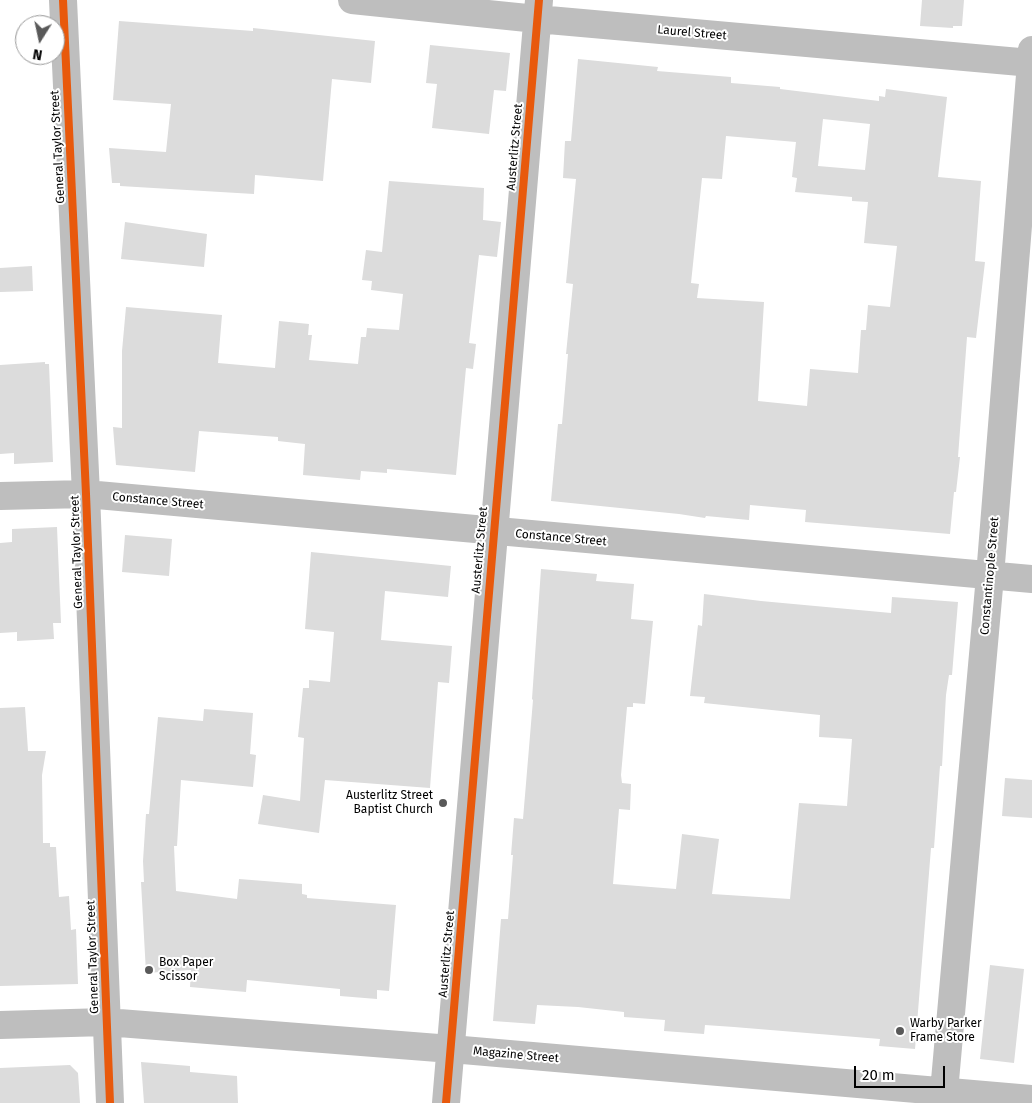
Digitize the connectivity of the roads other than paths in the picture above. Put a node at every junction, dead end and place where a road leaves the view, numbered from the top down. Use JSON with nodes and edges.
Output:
{"nodes":[{"id":1,"x":63,"y":0,"type":"edge"},
{"id":2,"x":352,"y":0,"type":"edge"},
{"id":3,"x":538,"y":9,"type":"edge"},
{"id":4,"x":1032,"y":58,"type":"edge"},
{"id":5,"x":86,"y":494,"type":"junction"},
{"id":6,"x":0,"y":496,"type":"edge"},
{"id":7,"x":493,"y":532,"type":"junction"},
{"id":8,"x":990,"y":576,"type":"junction"},
{"id":9,"x":1032,"y":579,"type":"edge"},
{"id":10,"x":106,"y":1022,"type":"junction"},
{"id":11,"x":0,"y":1025,"type":"edge"},
{"id":12,"x":451,"y":1049,"type":"junction"},
{"id":13,"x":944,"y":1097,"type":"edge"},
{"id":14,"x":1032,"y":1099,"type":"edge"},
{"id":15,"x":110,"y":1103,"type":"edge"},
{"id":16,"x":446,"y":1103,"type":"edge"}],
"edges":[{"from":1,"to":5,"type":"street","name":"General Taylor Street"},
{"from":2,"to":3,"type":"street","name":"Laurel Street"},
{"from":3,"to":4,"type":"street","name":"Laurel Street"},
{"from":3,"to":7,"type":"street","name":"Austerlitz Street"},
{"from":4,"to":8,"type":"street","name":"Constantinople Street"},
{"from":5,"to":6,"type":"street","name":"Constance Street"},
{"from":5,"to":7,"type":"street","name":"Constance Street"},
{"from":5,"to":10,"type":"street","name":"General Taylor Street"},
{"from":7,"to":8,"type":"street","name":"Constance Street"},
{"from":7,"to":12,"type":"street","name":"Austerlitz Street"},
{"from":8,"to":9,"type":"street","name":"Constance Street"},
{"from":8,"to":13,"type":"street","name":"Constantinople Street"},
{"from":10,"to":11,"type":"street","name":"Magazine Street"},
{"from":10,"to":12,"type":"street","name":"Magazine Street"},
{"from":10,"to":15,"type":"street","name":"General Taylor Street"},
{"from":12,"to":13,"type":"street","name":"Magazine Street"},
{"from":12,"to":16,"type":"street","name":"Austerlitz Street"},
{"from":13,"to":14,"type":"street","name":"Magazine Street"}]}
